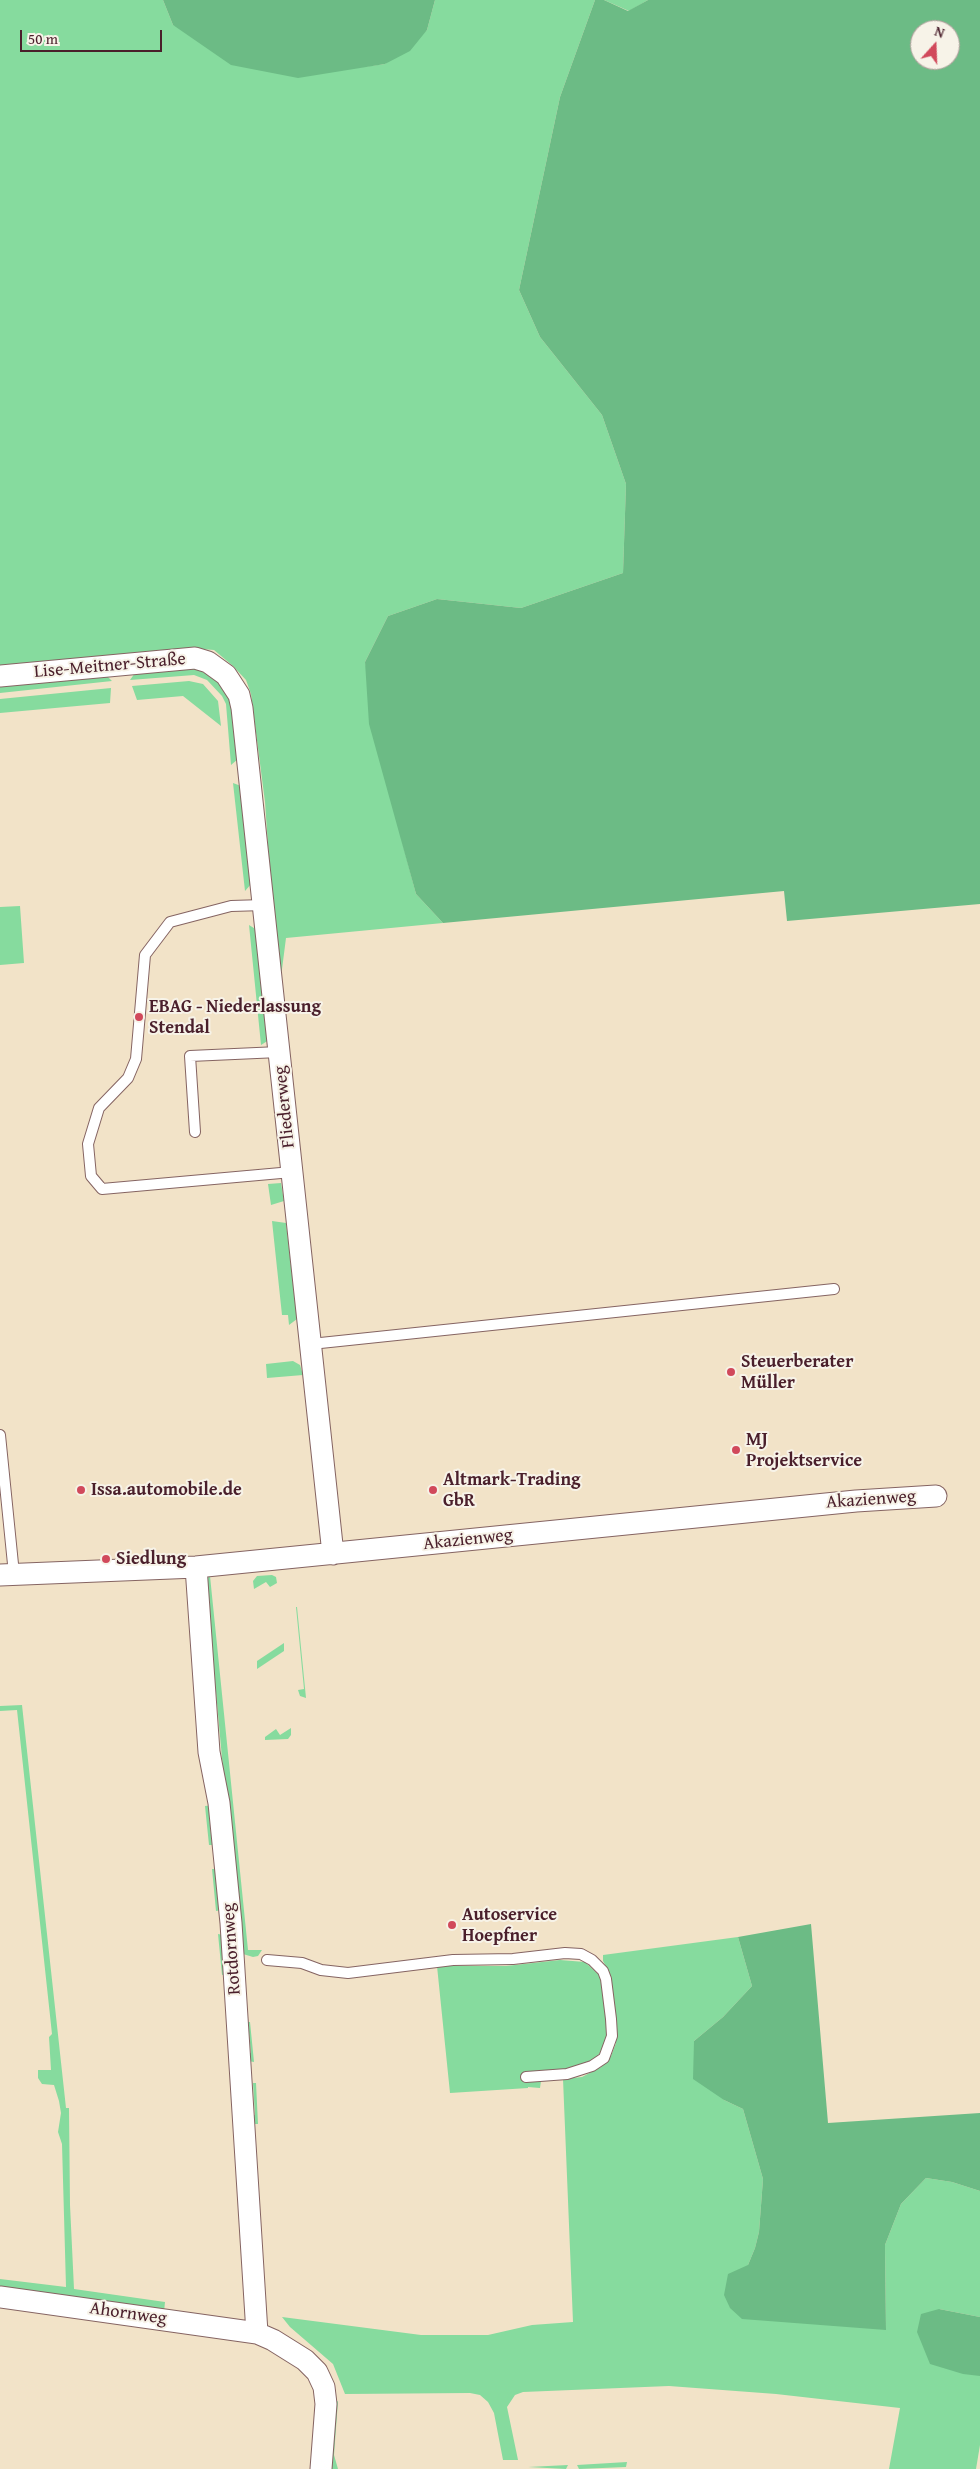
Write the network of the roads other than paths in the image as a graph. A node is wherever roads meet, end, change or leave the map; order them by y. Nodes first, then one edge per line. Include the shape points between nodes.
1 (217, 668) joint
2 (0, 676) edge
3 (264, 905) junction
4 (279, 1052) junction
5 (195, 1132) dead end
6 (292, 1172) junction
7 (834, 1289) dead end
8 (311, 1344) junction
9 (0, 1435) edge
10 (936, 1496) dead end
11 (333, 1554) junction
12 (196, 1567) junction
13 (7, 1575) edge
14 (267, 1960) dead end
15 (526, 2077) dead end
16 (0, 2296) edge
17 (257, 2333) junction
18 (321, 2469) edge

1 - 2 street, Lise-Meitner-Straße via 195,658
1 - 3 street, Fliederweg via 233,683 242,708
3 - 4 street, Fliederweg
3 - 6 lane via 230,906 170,922 145,955 136,1059 128,1078 99,1108 88,1144 91,1176 102,1189
4 - 5 lane via 190,1056
4 - 6 street, Fliederweg
6 - 8 street, Fliederweg
7 - 8 lane
8 - 11 street, Fliederweg
9 - 13 lane
10 - 11 street, Akazienweg via 856,1500
11 - 12 street, Akazienweg
12 - 13 street, Akazienweg
12 - 17 street, Rotdornweg via 209,1752 219,1802 231,1923
14 - 15 lane via 302,1963 321,1970 348,1973 454,1960 513,1959 565,1953 580,1954 592,1960 606,1979 611,2019 612,2036 604,2058 592,2066 567,2074
16 - 17 street, Ahornweg
17 - 18 street, Ahornweg via 305,2360 317,2372 324,2387 326,2404

